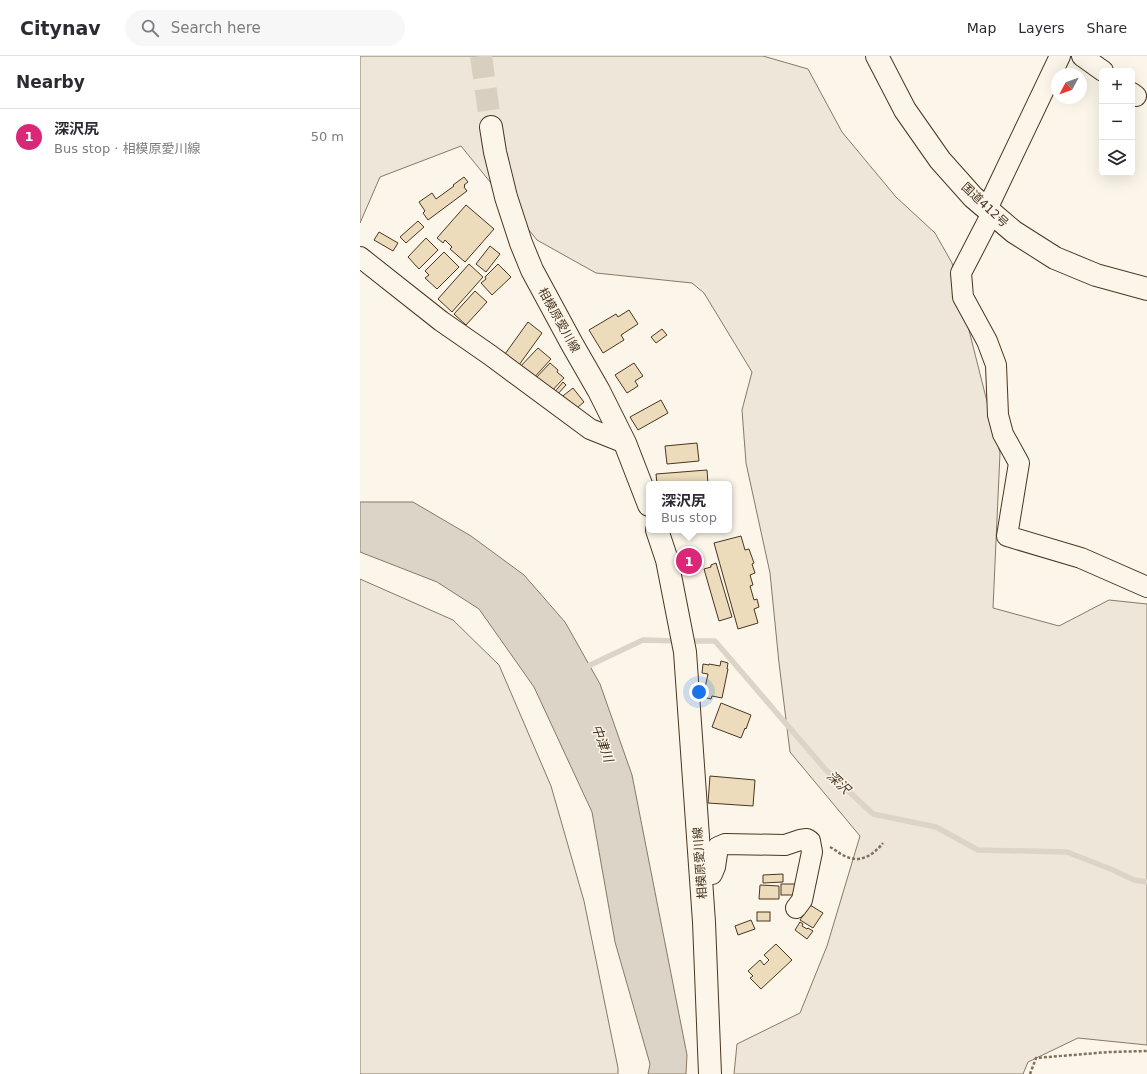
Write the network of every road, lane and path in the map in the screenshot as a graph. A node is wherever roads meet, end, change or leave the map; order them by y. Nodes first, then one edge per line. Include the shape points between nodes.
1 (877, 56) edge
2 (1060, 56) edge
3 (1082, 56) edge
4 (1099, 69) edge
5 (491, 126) tunnel mouth
6 (990, 211) junction
7 (360, 258) edge
8 (1147, 290) edge
9 (625, 442) junction
10 (646, 497) edge
11 (658, 533) edge
12 (1147, 587) edge
13 (810, 842) junction
14 (883, 843) dead end
15 (700, 875) junction
16 (796, 908) dead end
17 (1147, 1051) edge
18 (710, 1074) edge
19 (1030, 1074) edge

1 - 6 main road, 国道412号 via 905,110 940,160 973,197
2 - 6 street
3 - 4 street
5 - 9 main road, 相模原愛川線 via 506,196 532,270
6 - 8 main road, 国道412号 via 1014,232 1055,258 1096,275
6 - 12 street via 961,273 963,297 987,341 996,365 998,415 1003,434 1019,463 1007,536 1081,558
7 - 9 street via 441,321 590,429
9 - 10 main road, 相模原愛川線
11 - 15 main road, 相模原愛川線 via 667,560 685,652
13 - 14 path via 818,840 855,859 869,857
13 - 15 street via 806,839 785,845 725,844 718,848 716,867 712,874
13 - 16 street via 812,852 802,900
15 - 18 main road, 相模原愛川線
17 - 19 path via 1036,1058

